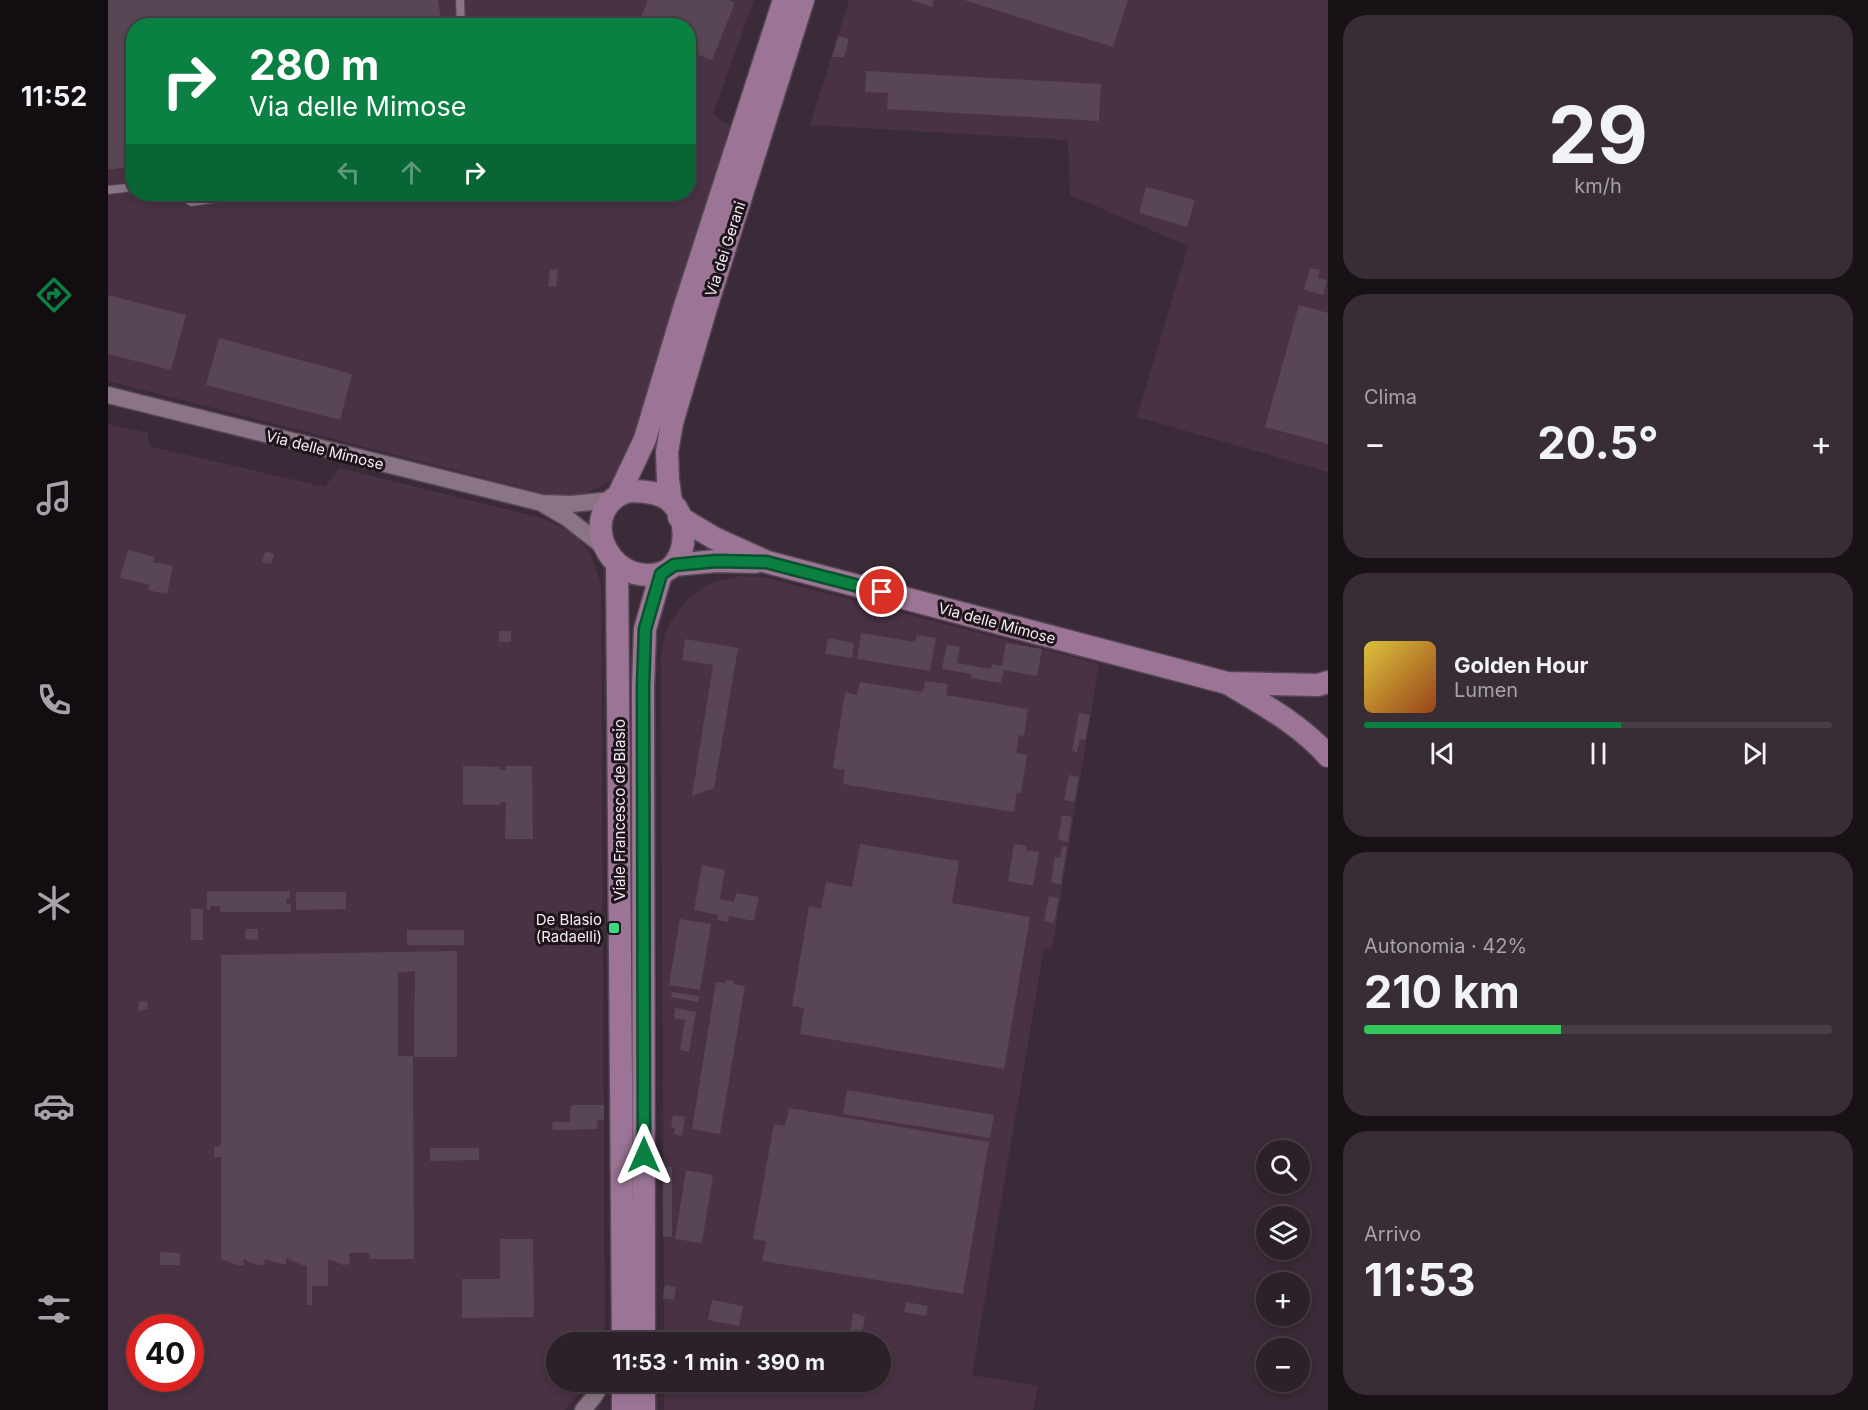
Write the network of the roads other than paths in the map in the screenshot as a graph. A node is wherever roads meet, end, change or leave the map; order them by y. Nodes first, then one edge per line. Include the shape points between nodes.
1 (460, 0) edge
2 (784, 0) edge
3 (803, 0) edge
4 (461, 18) edge
5 (126, 188) edge
6 (108, 190) edge
7 (108, 394) edge
8 (615, 497) junction
9 (542, 504) junction
10 (675, 509) junction
11 (611, 557) junction
12 (766, 562) junction
13 (667, 569) junction
14 (1328, 682) edge
15 (1227, 683) junction
16 (1328, 730) edge
17 (1328, 748) edge
18 (1328, 756) edge
19 (623, 1332) edge
20 (644, 1332) edge
21 (597, 1392) edge
22 (623, 1392) edge
23 (644, 1392) edge
24 (583, 1410) edge
25 (623, 1410) edge
26 (644, 1410) edge

1 - 4 lane
2 - 8 street, Via dei Gerani via 645,439
3 - 10 street, Via dei Gerani via 672,423 667,452
5 - 6 lane
7 - 9 street, Via delle Mimose
8 - 9 street
8 - 10 street via 629,491 645,492 661,496
8 - 11 street via 603,510 601,522 601,535
9 - 11 street via 567,518
10 - 12 street, Via delle Mimose via 714,538
10 - 13 street via 684,533 683,550
11 - 13 street via 627,571 641,575
11 - 19 street, Viale Francesco de Blasio
12 - 13 street, Via delle Mimose via 716,561
12 - 15 street, Via delle Mimose
13 - 20 street, Viale Francesco de Blasio via 645,629 643,686
14 - 15 street, Via delle Mimose
15 - 18 street, Via delle Mimose via 1313,738
16 - 17 street
21 - 24 street
22 - 25 street
23 - 26 street

